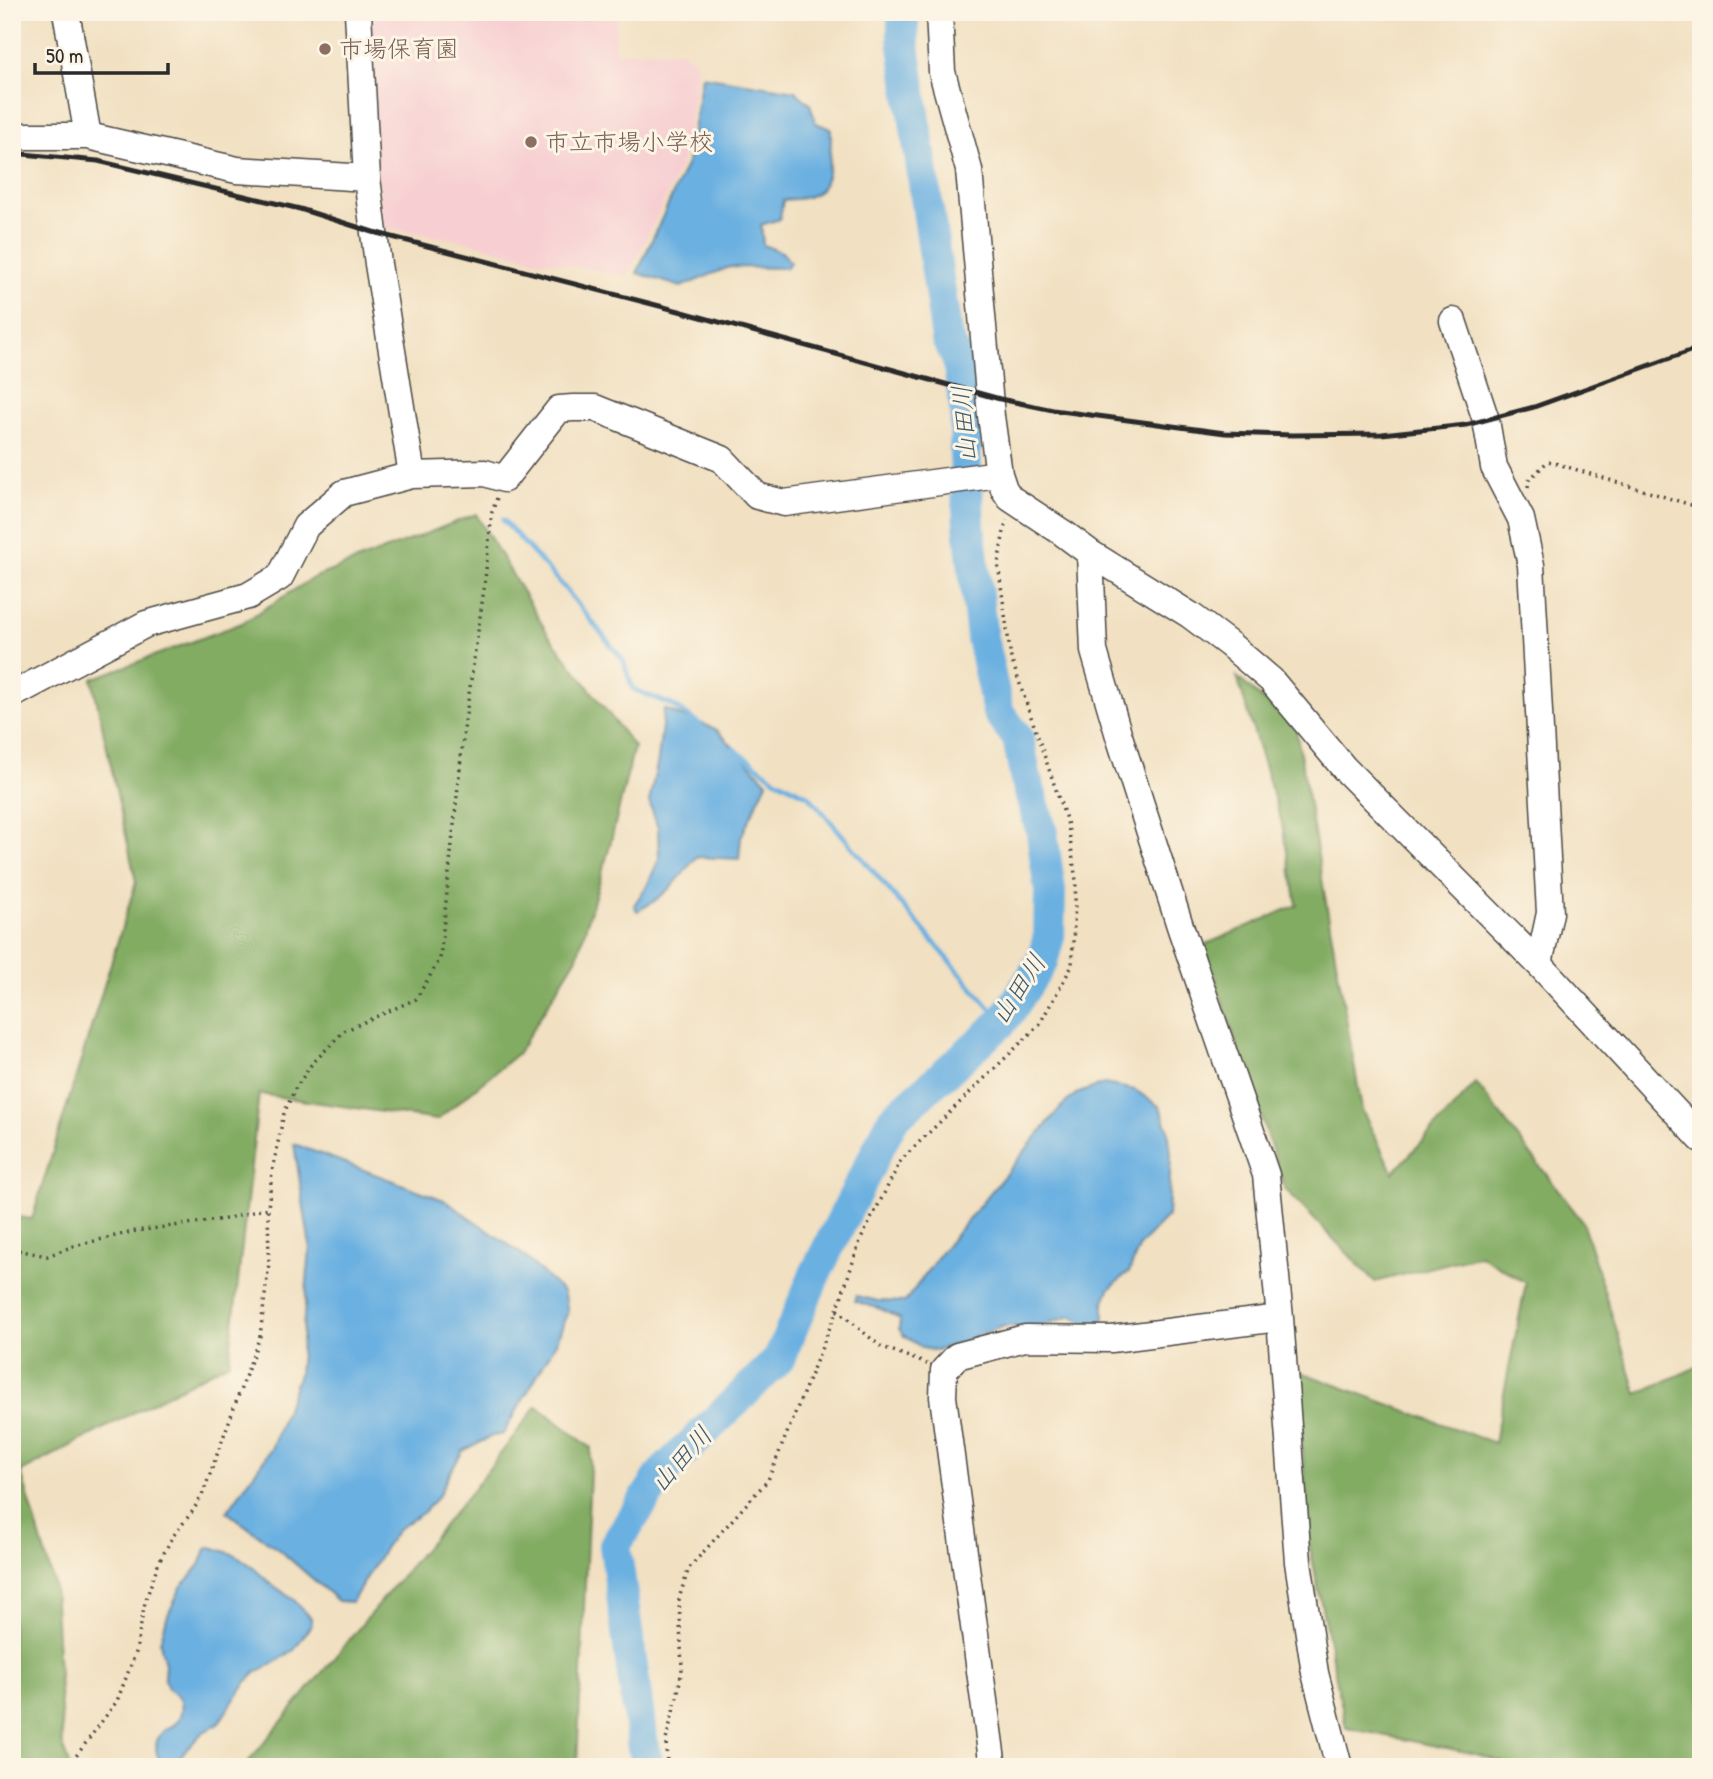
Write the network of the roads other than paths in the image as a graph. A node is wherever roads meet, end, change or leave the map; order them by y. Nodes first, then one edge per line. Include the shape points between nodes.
1 (66, 12) edge
2 (358, 12) edge
3 (939, 12) edge
4 (12, 136) edge
5 (88, 136) junction
6 (367, 178) junction
7 (1453, 321) dead end
8 (999, 474) junction
9 (412, 475) junction
10 (1090, 553) junction
11 (12, 695) edge
12 (1539, 964) junction
13 (1701, 1139) edge
14 (1280, 1318) junction
15 (993, 1767) edge
16 (1339, 1767) edge

1 - 5 street
2 - 6 street
3 - 8 street via 942,72 969,170
4 - 5 street
5 - 6 street via 237,170
6 - 9 street
7 - 12 street via 1486,420 1494,467 1521,519 1531,565 1550,913
8 - 9 street via 785,503 757,496 722,459 595,408 573,408 559,409 504,479 485,473
8 - 10 street via 1010,498
9 - 11 street via 344,492 306,526 280,577 248,596 146,624
10 - 12 street via 1190,615 1271,680 1344,768
10 - 14 street via 1094,650 1181,929 1266,1175
12 - 13 street
14 - 15 street via 1111,1339 1025,1338 957,1356 944,1370 943,1397
14 - 16 street via 1298,1562 1315,1673

